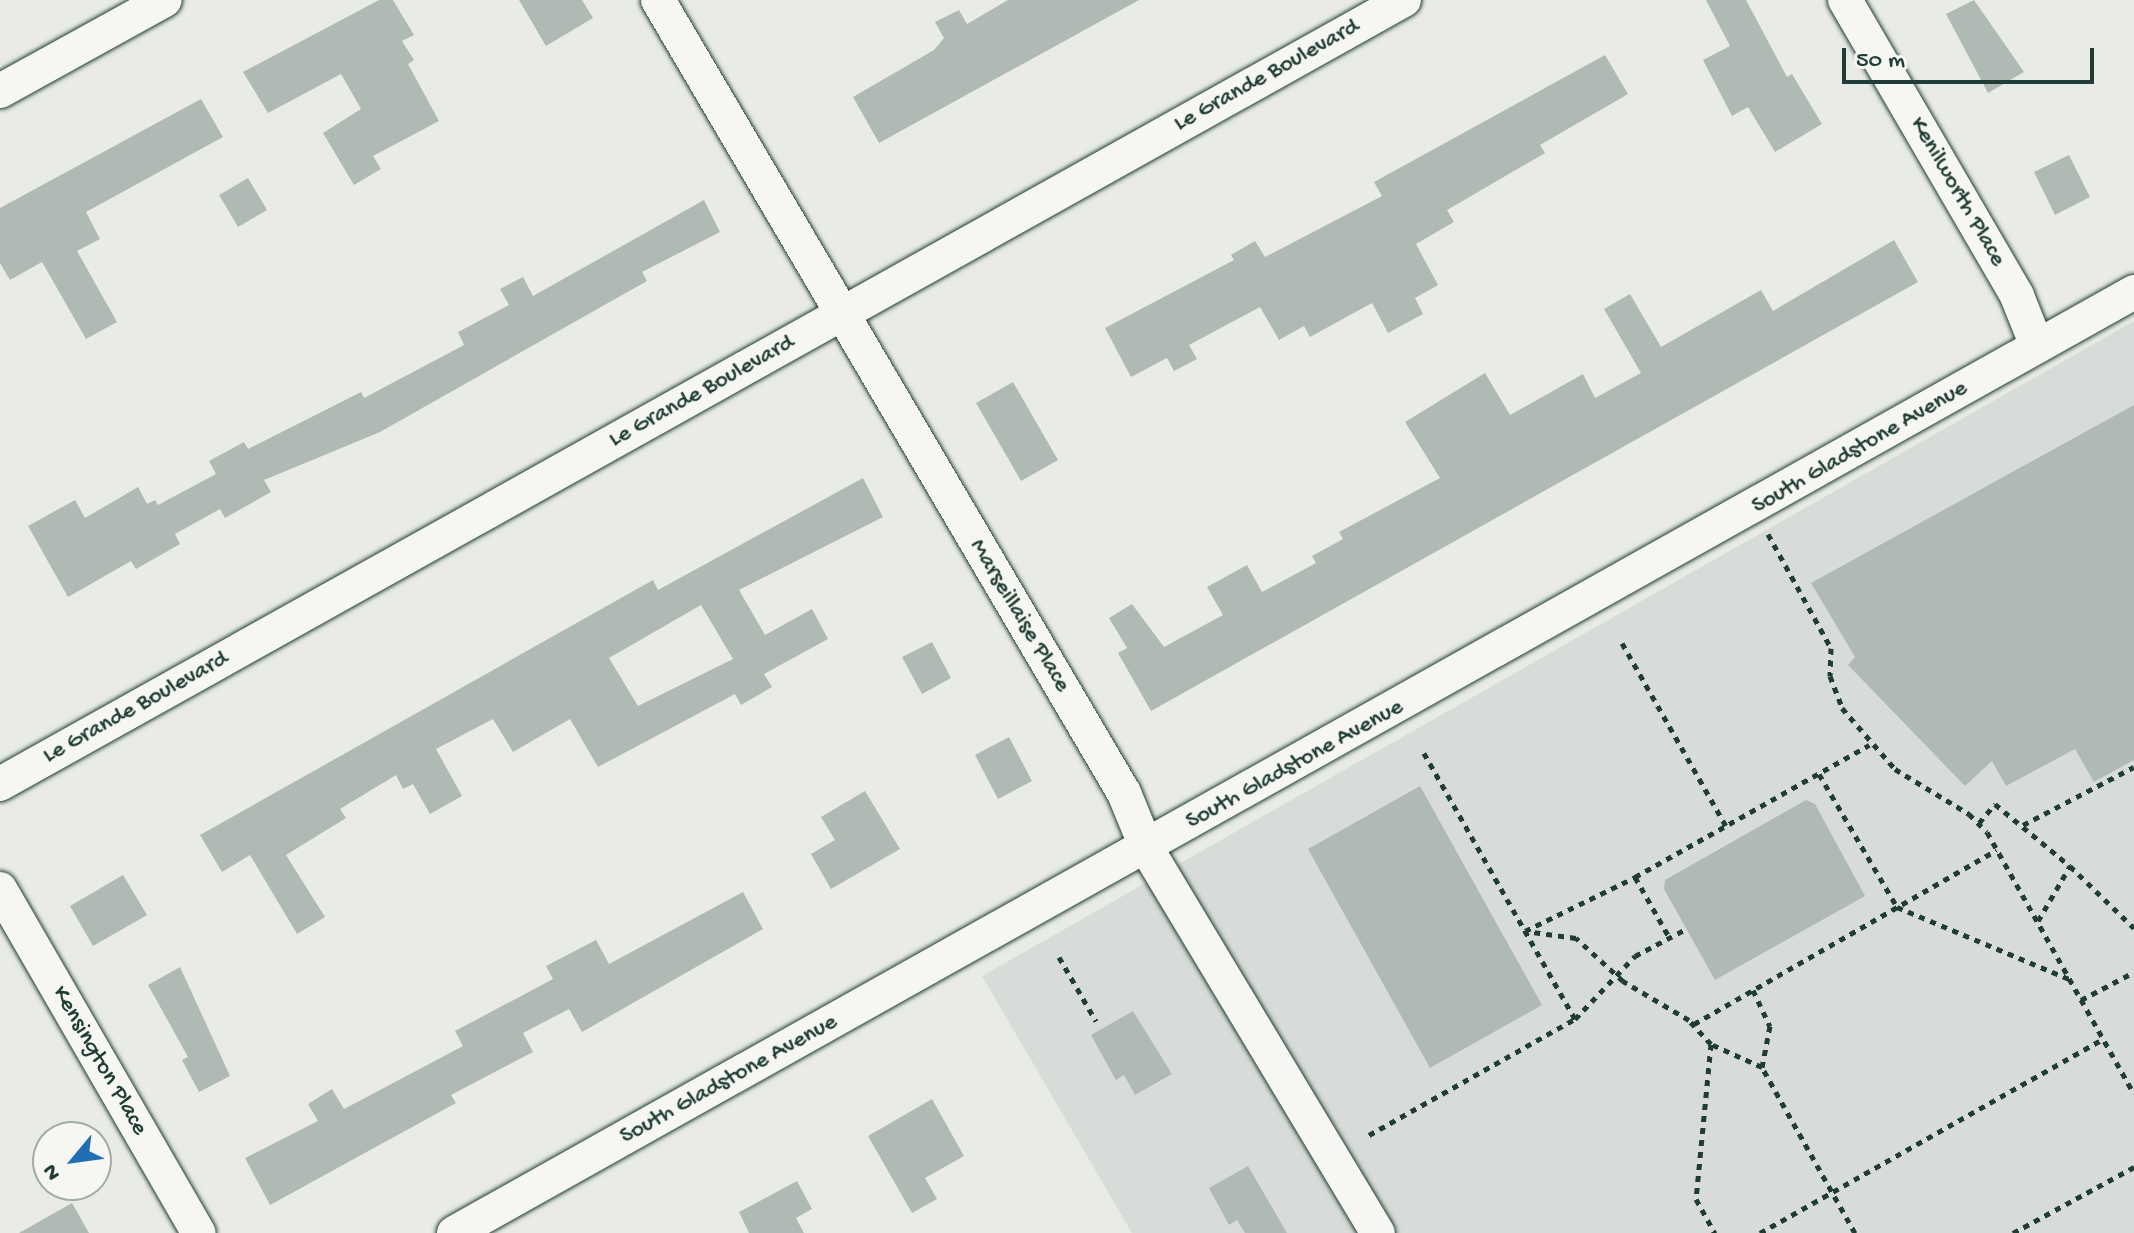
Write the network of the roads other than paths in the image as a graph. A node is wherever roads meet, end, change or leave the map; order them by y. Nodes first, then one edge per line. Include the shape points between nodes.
1 (165, 0) edge
2 (658, 0) edge
3 (1404, 0) edge
4 (1845, 0) edge
5 (0, 91) edge
6 (2134, 292) edge
7 (841, 314) junction
8 (2037, 346) junction
9 (0, 784) edge
10 (1147, 849) junction
11 (0, 889) edge
12 (199, 1233) edge
13 (454, 1233) edge
14 (1378, 1233) edge

1 - 5 street
2 - 7 street, Marseillaise Place
3 - 7 street, Le Grande Boulevard
4 - 8 street, Kenilworth Place via 2017,296
6 - 8 street, South Gladstone Avenue
7 - 9 street, Le Grande Boulevard
7 - 10 street, Marseillaise Place via 1124,793
8 - 10 street, South Gladstone Avenue
10 - 13 street, South Gladstone Avenue
10 - 14 street, Marseillaise Place
11 - 12 street, Kensington Place

